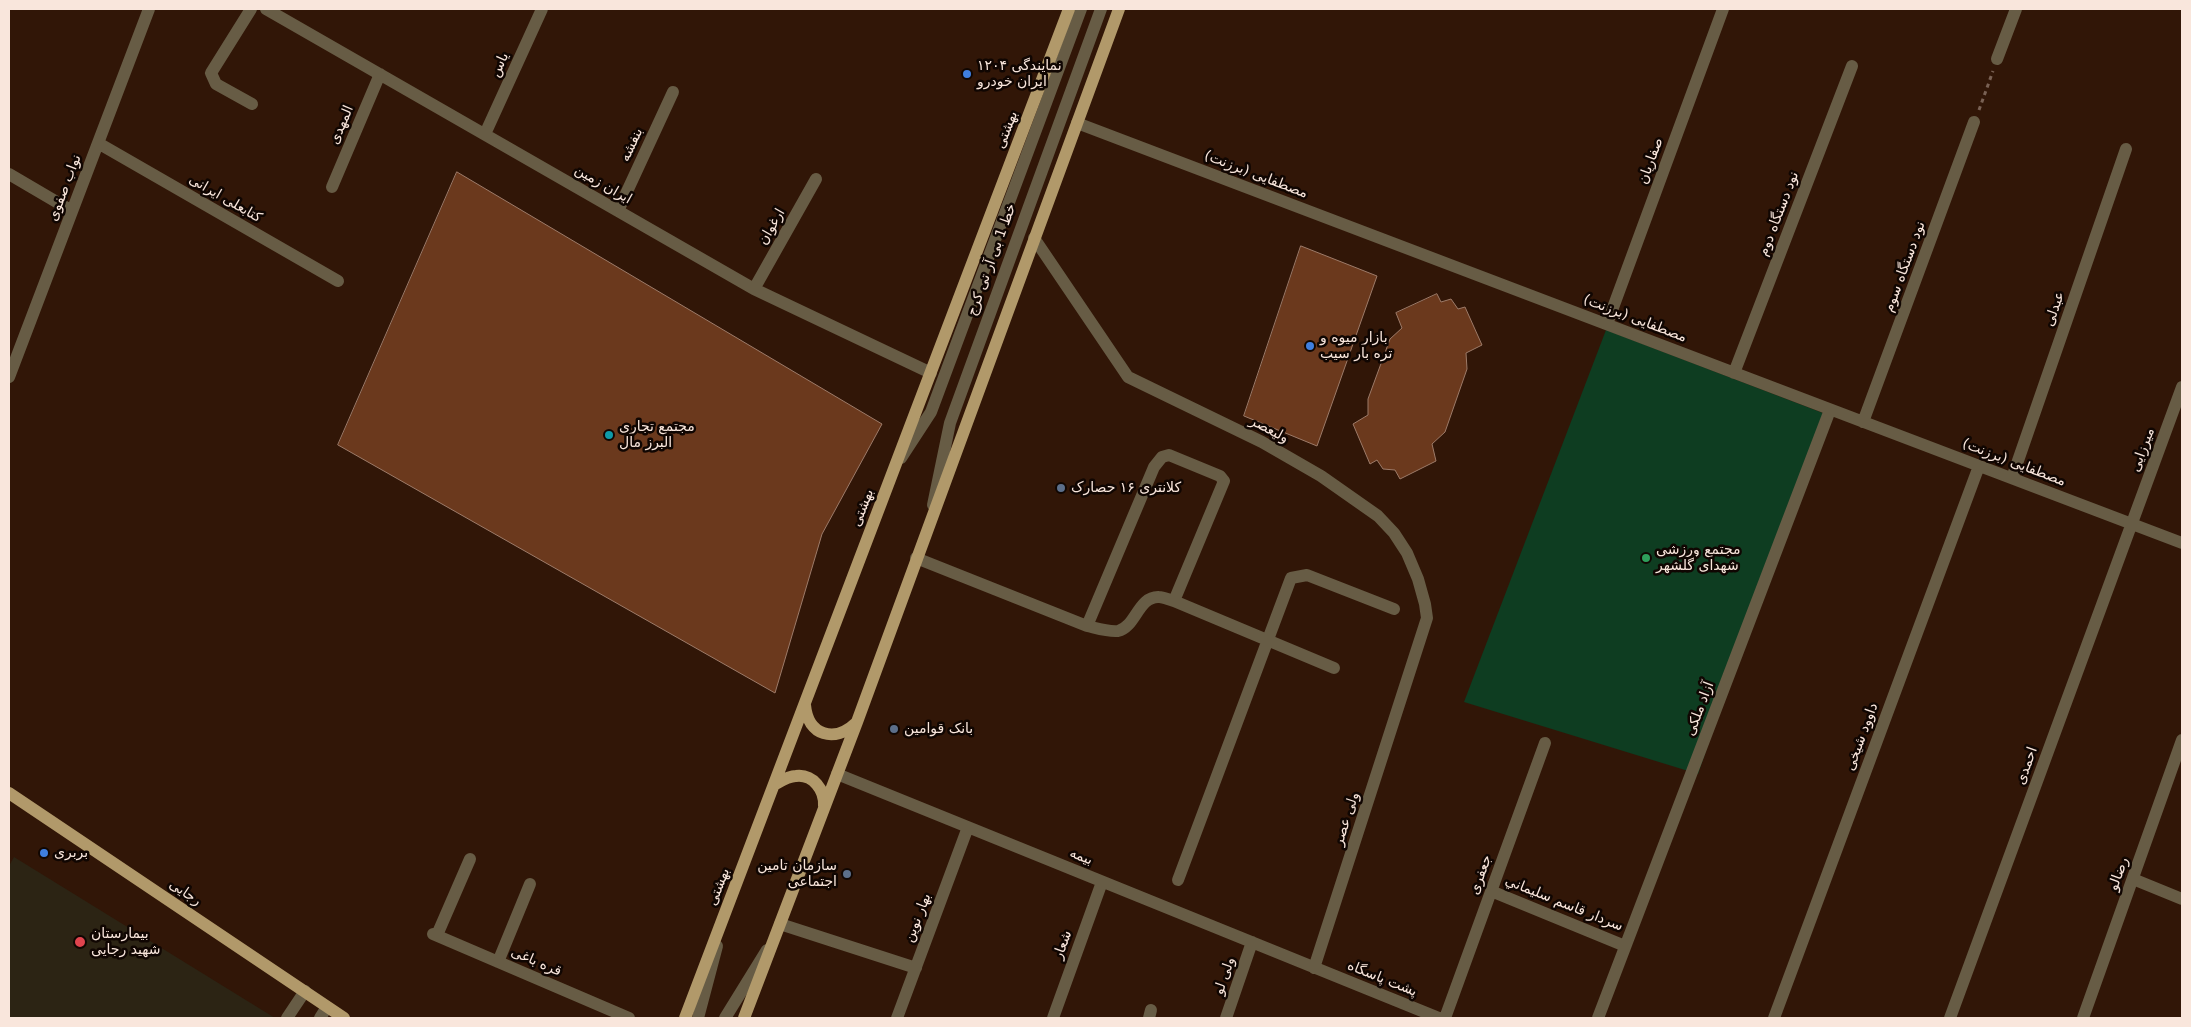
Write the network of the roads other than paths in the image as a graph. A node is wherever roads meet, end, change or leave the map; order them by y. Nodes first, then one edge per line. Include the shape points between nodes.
1 (149, 9) edge
2 (252, 9) edge
3 (266, 9) edge
4 (542, 9) edge
5 (1069, 9) edge
6 (1081, 9) edge
7 (1101, 9) edge
8 (1119, 9) edge
9 (1723, 9) edge
10 (2016, 9) edge
11 (1997, 59) road end
12 (1852, 66) dead end
13 (380, 74) junction
14 (673, 92) dead end
15 (252, 104) dead end
16 (1974, 122) road end
17 (1077, 123) junction
18 (485, 134) junction
19 (98, 143) junction
20 (2126, 149) dead end
21 (9, 174) edge
22 (816, 180) dead end
23 (332, 187) dead end
24 (618, 211) junction
25 (72, 212) junction
26 (1034, 238) junction
27 (338, 282) dead end
28 (754, 288) junction
29 (1607, 324) junction
30 (931, 373) junction
31 (1734, 373) junction
32 (9, 377) edge
33 (2182, 387) edge
34 (1830, 410) junction
35 (1863, 422) junction
36 (895, 466) junction
37 (1979, 466) junction
38 (2012, 478) junction
39 (2132, 524) junction
40 (928, 527) junction
41 (2182, 543) edge
42 (916, 558) junction
43 (1174, 601) junction
44 (1394, 609) dead end
45 (1086, 626) junction
46 (1268, 640) junction
47 (1334, 668) dead end
48 (1408, 680) joint
49 (805, 706) junction
50 (857, 722) junction
51 (2182, 740) edge
52 (1545, 743) dead end
53 (837, 774) junction
54 (774, 785) junction
55 (9, 793) edge
56 (824, 809) junction
57 (968, 827) junction
58 (470, 859) dead end
59 (2133, 879) junction
60 (1178, 880) dead end
61 (1102, 882) junction
62 (530, 884) dead end
63 (1491, 891) junction
64 (2182, 899) edge
65 (726, 910) junction
66 (780, 924) junction
67 (774, 939) junction
68 (1252, 942) junction
69 (1625, 946) junction
70 (498, 962) junction
71 (916, 968) junction
72 (1314, 968) junction
73 (304, 991) junction
74 (327, 1007) junction
75 (287, 1018) edge
76 (320, 1018) edge
77 (344, 1018) edge
78 (628, 1018) edge
79 (685, 1018) edge
80 (698, 1018) edge
81 (725, 1018) edge
82 (744, 1018) edge
83 (897, 1018) edge
84 (1053, 1018) edge
85 (1226, 1018) edge
86 (1438, 1018) edge
87 (1445, 1018) edge
88 (1598, 1018) edge
89 (1774, 1018) edge
90 (1950, 1018) edge
91 (2083, 1018) edge

1 - 19 street, نواب صفوی
2 - 15 street via 211,73 216,84
3 - 13 street, ایران زمین
4 - 18 street, یاس
5 - 30 main road, بهشتی
6 - 36 street, خط 1 بی آر تی کرج via 931,412
7 - 40 street, خط 1 بی آر تی کرج via 950,423
8 - 17 main road
9 - 29 street, صفاریان
10 - 11 street
12 - 31 street, نود دستگاه دوم
13 - 18 street, ایران زمین
13 - 23 street, المهدی
14 - 24 street, بنفشه
16 - 35 street, نود دستگاه سوم
17 - 26 main road
17 - 29 street, مصطفایی (برزنت)
18 - 24 street, ایران زمین
19 - 25 street, نواب صفوی
19 - 27 street, کتابعلی ایرانی
20 - 38 street, عبدلی
21 - 25 street
22 - 28 street, ارغوان
24 - 28 street, ایران زمین
25 - 32 street, نواب صفوی
26 - 40 main road
26 - 48 street, ولیعصر via 1128,377 1262,442 1321,476 1378,516 1394,533 1418,579 1427,618
28 - 30 street, ایران زمین
29 - 31 street, مصطفایی (برزنت)
30 - 36 main road, بهشتی
31 - 34 street, مصطفایی (برزنت)
33 - 39 street, میرزایی
34 - 35 street, مصطفایی (برزنت)
34 - 69 street, آزاد ملکی
35 - 37 street, مصطفایی (برزنت)
36 - 49 main road, بهشتی
37 - 38 street, مصطفایی (برزنت)
37 - 89 street, داوود شیخی
38 - 39 street, مصطفایی (برزنت)
39 - 41 street, مصطفایی (برزنت)
39 - 90 street, احمدی
40 - 42 main road
42 - 45 street
42 - 50 main road
43 - 45 street via 1158,597 1147,599 1127,626 1119,630
43 - 45 street via 1224,481 1220,476 1169,455 1162,457 1154,467
43 - 46 street
44 - 46 street via 1300,575 1291,578
46 - 47 street
46 - 60 street
48 - 72 street, ولی عصر
49 - 50 main road via 809,722 821,733 838,734
49 - 54 main road, بهشتی
50 - 53 main road
51 - 59 street, رضالو
52 - 63 street, جعفری
53 - 56 main road
53 - 57 street, بیمه
54 - 56 main road via 788,777 812,780 823,792
54 - 65 main road, بهشتی
55 - 73 main road, رجایی
56 - 66 main road
57 - 61 street, بیمه
57 - 71 street, بهار نوین
58 - 70 street, قره باغی via 435,935
59 - 64 street
59 - 91 street, رضالو
61 - 68 street, بیمه
61 - 84 street, شعار
62 - 70 street
63 - 69 street, سردار قاسم سليماني
63 - 87 street, جعفری
65 - 79 main road, بهشتی
65 - 80 street
66 - 67 main road
66 - 71 street
67 - 81 street
67 - 82 main road
68 - 72 street, بیمه
68 - 85 street, ولی لو
69 - 88 street, آزاد ملکی
70 - 78 street, قره باغی
71 - 83 street, بهار نوین
72 - 86 street, پشت پاسگاه
73 - 74 main road, رجایی
73 - 75 street
74 - 76 street
74 - 77 main road, رجایی

